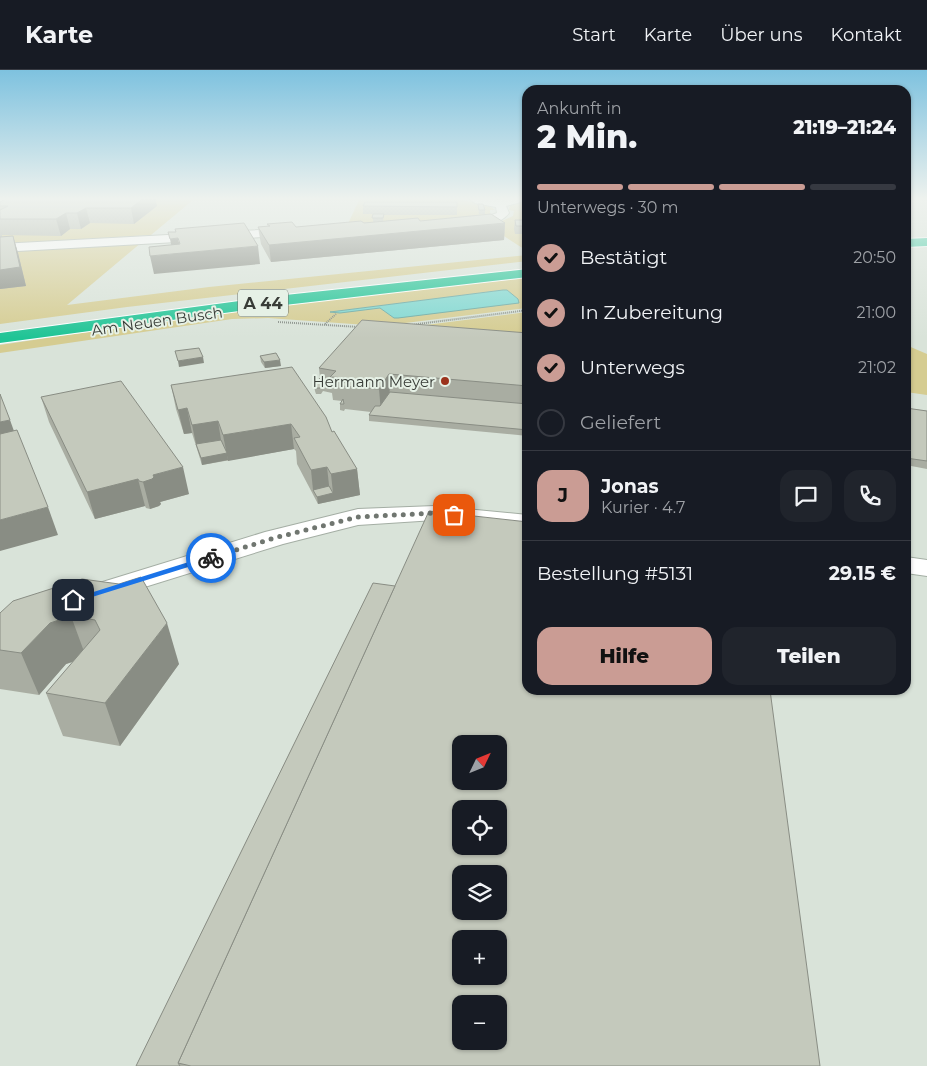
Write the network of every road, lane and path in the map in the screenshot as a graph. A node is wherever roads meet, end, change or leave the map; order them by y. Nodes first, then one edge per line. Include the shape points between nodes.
1 (51, 244) edge
2 (0, 248) edge
3 (522, 266) edge
4 (522, 273) edge
5 (522, 311) edge
6 (336, 314) dead end
7 (278, 322) dead end
8 (325, 325) junction
9 (408, 325) edge
10 (361, 327) edge
11 (0, 329) edge
12 (0, 338) edge
13 (522, 522) edge
14 (911, 566) edge
15 (927, 568) edge
16 (82, 597) edge

1 - 2 street
3 - 11 highway, A 44
4 - 12 highway, A 44 via 296,298
5 - 9 path
6 - 8 path
7 - 8 path
8 - 10 path
13 - 16 street via 435,513 358,517 274,538
14 - 15 street

